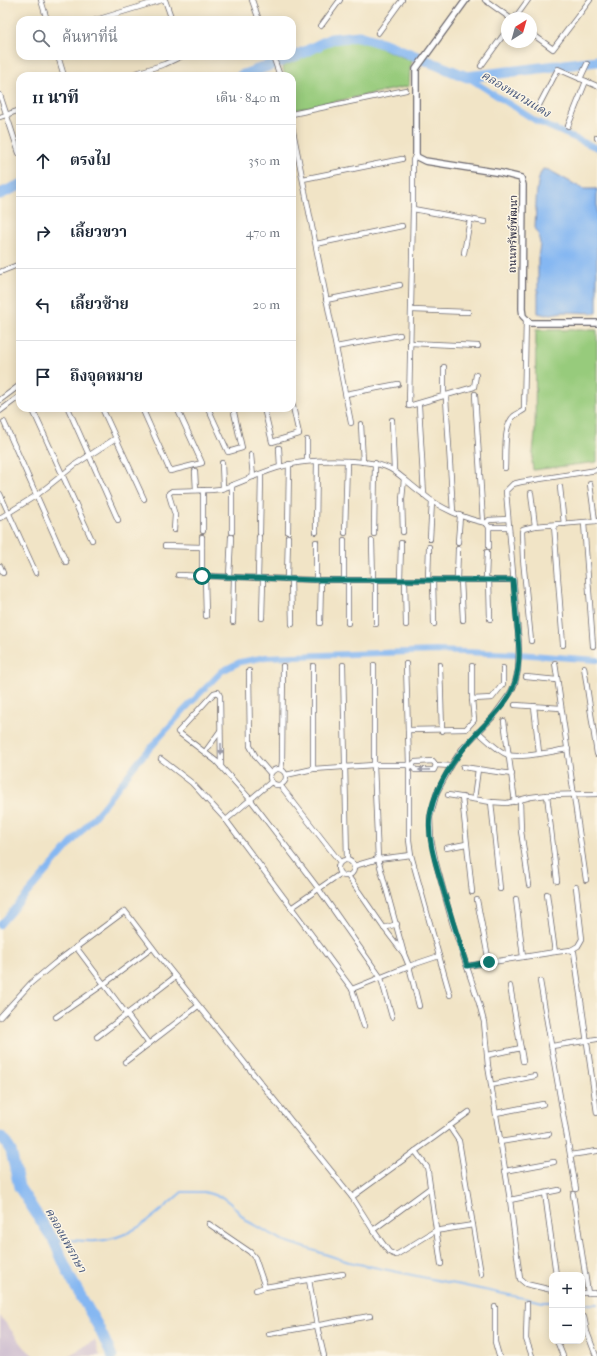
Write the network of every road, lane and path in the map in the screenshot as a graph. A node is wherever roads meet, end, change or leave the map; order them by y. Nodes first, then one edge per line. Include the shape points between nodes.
1 (41, 0) edge
2 (164, 0) edge
3 (252, 0) edge
4 (340, 0) edge
5 (402, 0) edge
6 (466, 0) edge
7 (485, 0) edge
8 (528, 0) edge
9 (590, 0) edge
10 (502, 12) edge
11 (519, 12) edge
12 (46, 16) edge
13 (110, 16) edge
14 (170, 16) edge
15 (258, 16) edge
16 (321, 26) dead end
17 (378, 33) dead end
18 (537, 37) edge
19 (501, 38) edge
20 (59, 60) edge
21 (173, 60) edge
22 (274, 60) edge
23 (587, 64) dead end
24 (481, 66) dead end
25 (63, 72) edge
26 (139, 72) edge
27 (279, 72) edge
28 (580, 79) junction
29 (586, 81) junction
30 (597, 86) edge
31 (406, 90) dead end
32 (0, 94) edge
33 (537, 108) dead end
34 (16, 111) edge
35 (296, 113) edge
36 (6, 115) junction
37 (0, 117) edge
38 (568, 126) dead end
39 (16, 144) edge
40 (296, 145) edge
41 (416, 154) junction
42 (402, 159) dead end
43 (303, 179) junction
44 (413, 209) junction
45 (470, 220) junction
46 (485, 222) dead end
47 (402, 226) dead end
48 (316, 244) junction
49 (464, 253) dead end
50 (16, 266) edge
51 (0, 272) edge
52 (400, 285) dead end
53 (326, 300) junction
54 (412, 310) junction
55 (468, 312) dead end
56 (526, 320) junction
57 (597, 323) edge
58 (400, 335) dead end
59 (410, 343) junction
60 (478, 346) dead end
61 (336, 347) junction
62 (444, 367) dead end
63 (476, 375) dead end
64 (398, 384) dead end
65 (16, 388) edge
66 (346, 394) junction
67 (475, 394) dead end
68 (445, 397) junction
69 (16, 399) edge
70 (0, 400) edge
71 (418, 406) dead end
72 (0, 411) edge
73 (34, 412) edge
74 (70, 412) edge
75 (104, 412) edge
76 (144, 412) edge
77 (179, 412) edge
78 (210, 412) edge
79 (234, 412) edge
80 (265, 412) edge
81 (294, 412) edge
82 (392, 420) dead end
83 (4, 422) dead end
84 (351, 423) dead end
85 (361, 424) dead end
86 (116, 438) junction
87 (307, 440) dead end
88 (279, 448) dead end
89 (251, 455) dead end
90 (90, 456) junction
91 (307, 461) junction
92 (318, 461) junction
93 (347, 461) junction
94 (363, 462) junction
95 (222, 463) dead end
96 (375, 463) junction
97 (289, 464) junction
98 (280, 467) junction
99 (505, 468) dead end
100 (394, 470) junction
101 (597, 470) edge
102 (195, 471) dead end
103 (261, 474) junction
104 (62, 475) junction
105 (253, 477) junction
106 (404, 479) junction
107 (590, 484) dead end
108 (232, 485) junction
109 (560, 487) dead end
110 (223, 488) junction
111 (196, 490) junction
112 (203, 490) junction
113 (531, 493) dead end
114 (0, 494) edge
115 (36, 495) junction
116 (424, 495) junction
117 (144, 499) dead end
118 (432, 501) junction
119 (8, 512) junction
120 (453, 512) junction
121 (460, 516) junction
122 (0, 518) edge
123 (508, 519) junction
124 (118, 520) dead end
125 (596, 521) edge
126 (584, 523) junction
127 (486, 524) junction
128 (564, 524) junction
129 (554, 525) junction
130 (535, 526) junction
131 (508, 527) junction
132 (174, 530) dead end
133 (203, 531) dead end
134 (316, 532) dead end
135 (403, 532) dead end
136 (345, 533) dead end
137 (374, 534) dead end
138 (202, 537) dead end
139 (430, 539) dead end
140 (92, 540) dead end
141 (344, 540) dead end
142 (372, 541) dead end
143 (316, 542) dead end
144 (458, 542) dead end
145 (401, 543) dead end
146 (164, 546) dead end
147 (202, 547) junction
148 (429, 547) dead end
149 (489, 547) dead end
150 (458, 549) dead end
151 (487, 552) dead end
152 (66, 562) dead end
153 (0, 566) edge
154 (3, 573) dead end
155 (36, 573) dead end
156 (178, 575) dead end
157 (203, 576) junction
158 (231, 577) junction
159 (261, 578) junction
160 (289, 579) junction
161 (488, 579) junction
162 (319, 580) junction
163 (402, 580) junction
164 (430, 580) junction
165 (459, 580) junction
166 (513, 580) junction
167 (346, 581) junction
168 (374, 581) junction
169 (206, 616) dead end
170 (262, 618) dead end
171 (490, 619) dead end
172 (463, 620) dead end
173 (232, 622) dead end
174 (320, 623) dead end
175 (348, 623) dead end
176 (292, 624) dead end
177 (376, 624) dead end
178 (434, 624) dead end
179 (406, 625) dead end
180 (531, 641) dead end
181 (563, 645) dead end
182 (593, 646) dead end
183 (555, 663) dead end
184 (406, 664) dead end
185 (343, 665) dead end
186 (374, 665) dead end
187 (440, 665) dead end
188 (283, 666) dead end
189 (313, 666) dead end
190 (472, 666) dead end
191 (584, 667) dead end
192 (503, 668) dead end
193 (249, 671) dead end
194 (526, 677) dead end
195 (557, 680) junction
196 (472, 699) junction
197 (515, 705) dead end
198 (534, 706) junction
199 (561, 708) junction
200 (504, 721) dead end
201 (408, 730) junction
202 (442, 730) junction
203 (220, 731) junction
204 (478, 732) junction
205 (568, 749) junction
206 (205, 752) junction
207 (539, 753) junction
208 (597, 754) edge
209 (509, 755) junction
210 (161, 759) dead end
211 (374, 765) junction
212 (436, 765) junction
213 (221, 766) junction
214 (411, 766) junction
215 (451, 766) junction
216 (345, 767) junction
217 (463, 767) dead end
218 (281, 769) junction
219 (313, 769) junction
220 (478, 769) junction
221 (270, 773) junction
222 (512, 774) junction
223 (286, 775) junction
224 (271, 782) junction
225 (280, 785) junction
226 (597, 794) edge
227 (448, 795) dead end
228 (547, 795) junction
229 (575, 795) junction
230 (462, 797) junction
231 (250, 799) junction
232 (474, 799) junction
233 (518, 801) junction
234 (491, 802) junction
235 (226, 820) junction
236 (466, 844) junction
237 (446, 848) dead end
238 (411, 854) junction
239 (378, 859) junction
240 (347, 860) junction
241 (340, 862) junction
242 (354, 866) junction
243 (340, 874) junction
244 (348, 876) junction
245 (586, 880) dead end
246 (557, 881) dead end
247 (529, 885) dead end
248 (576, 887) dead end
249 (318, 888) junction
250 (500, 889) dead end
251 (472, 892) dead end
252 (547, 894) dead end
253 (516, 899) dead end
254 (477, 900) dead end
255 (291, 908) junction
256 (397, 924) junction
257 (384, 928) junction
258 (76, 947) junction
259 (152, 948) junction
260 (572, 950) junction
261 (556, 952) junction
262 (404, 954) junction
263 (439, 956) junction
264 (523, 957) junction
265 (489, 962) junction
266 (409, 966) junction
267 (467, 966) junction
268 (175, 977) junction
269 (381, 978) junction
270 (540, 981) dead end
271 (104, 984) junction
272 (510, 986) dead end
273 (352, 989) junction
274 (450, 995) dead end
275 (198, 1006) junction
276 (419, 1006) dead end
277 (127, 1015) junction
278 (0, 1017) edge
279 (56, 1017) dead end
280 (392, 1017) dead end
281 (364, 1026) dead end
282 (97, 1037) dead end
283 (597, 1039) edge
284 (587, 1041) junction
285 (149, 1044) junction
286 (552, 1046) junction
287 (522, 1048) junction
288 (488, 1055) junction
289 (523, 1061) dead end
290 (125, 1062) dead end
291 (535, 1076) dead end
292 (491, 1085) junction
293 (543, 1104) dead end
294 (469, 1112) dead end
295 (496, 1113) junction
296 (597, 1113) edge
297 (449, 1126) junction
298 (549, 1134) dead end
299 (500, 1142) junction
300 (415, 1151) junction
301 (597, 1151) edge
302 (570, 1155) junction
303 (554, 1162) dead end
304 (505, 1171) junction
305 (430, 1188) junction
306 (576, 1189) dead end
307 (559, 1190) dead end
308 (545, 1193) junction
309 (572, 1194) dead end
310 (352, 1197) junction
311 (510, 1200) junction
312 (209, 1224) dead end
313 (473, 1225) junction
314 (373, 1230) junction
315 (435, 1231) junction
316 (441, 1264) dead end
317 (556, 1272) edge
318 (343, 1274) dead end
319 (480, 1274) dead end
320 (309, 1280) junction
321 (265, 1287) junction
322 (549, 1289) edge
323 (256, 1290) dead end
324 (588, 1293) joint
325 (597, 1293) edge
326 (527, 1304) dead end
327 (495, 1307) dead end
328 (370, 1316) dead end
329 (585, 1322) edge
330 (317, 1326) junction
331 (269, 1334) dead end
332 (558, 1344) edge
333 (324, 1356) edge
334 (499, 1356) edge
335 (532, 1356) edge
336 (563, 1356) edge
337 (596, 1356) edge

1 - 12 street
2 - 13 street
2 - 14 street
3 - 15 street
4 - 16 street
5 - 17 street
6 - 41 street via 415,71
7 - 10 street
8 - 11 street
9 - 18 street via 553,49
19 - 24 street
20 - 25 street
21 - 26 street
22 - 27 street
23 - 28 street
28 - 29 street
28 - 33 street via 558,68
29 - 30 street
29 - 38 street
31 - 35 street
32 - 36 street
34 - 36 street
36 - 37 street
36 - 39 street
40 - 43 street
41 - 44 street via 413,160
41 - 56 street, ถนนทรัพย์พัฒนา via 425,161 520,178 523,185 522,309
42 - 43 street
43 - 48 street
44 - 45 street
44 - 54 street
45 - 46 street
45 - 49 street
47 - 48 street
48 - 53 street
50 - 51 street
52 - 53 street
53 - 61 street
54 - 55 street
54 - 59 street
56 - 57 street via 530,323
56 - 99 street via 524,410 512,417 509,424
58 - 61 street
59 - 60 street
59 - 68 street via 409,406
61 - 66 street
62 - 68 street
63 - 68 street via 474,387
64 - 66 street
65 - 70 street
66 - 84 street
67 - 127 street
68 - 120 street
69 - 72 street
71 - 116 street
73 - 104 street
74 - 90 street
75 - 86 street
76 - 77 street via 170,471 202,463
78 - 79 street via 228,452 242,448
80 - 81 street via 272,442 299,434
82 - 100 street
83 - 115 street
85 - 94 street
86 - 90 street
86 - 117 street
87 - 91 street
88 - 98 street
89 - 105 street
90 - 104 street
90 - 124 street
91 - 92 street
91 - 97 street
92 - 93 street
92 - 134 street
93 - 94 street
93 - 136 street
94 - 96 street
95 - 110 street
96 - 100 street
96 - 137 street
97 - 98 street
97 - 160 street
98 - 103 street
100 - 106 street
101 - 123 street via 513,484 506,491
102 - 111 street
103 - 105 street
103 - 159 street
104 - 115 street
104 - 140 street
105 - 108 street
106 - 116 street
106 - 135 street
107 - 125 street
108 - 110 street
108 - 158 street
109 - 128 street
110 - 112 street
111 - 112 street
111 - 132 street via 177,490 169,493 174,515
112 - 133 street
113 - 130 street
114 - 119 street
115 - 119 street
115 - 152 street
116 - 118 street
118 - 120 street
118 - 139 street
119 - 122 street
119 - 155 street
120 - 121 street
121 - 127 street
121 - 144 street
123 - 127 street via 489,520
123 - 131 street
125 - 126 street
126 - 128 street
126 - 182 street
127 - 131 street
127 - 149 street
128 - 129 street
129 - 130 street
129 - 181 street
130 - 180 street via 523,529 522,532
131 - 166 street
138 - 147 street
141 - 167 street
142 - 168 street
143 - 162 street
145 - 163 street
146 - 147 street
147 - 157 street
148 - 164 street
150 - 165 street
151 - 161 street
153 - 154 street
156 - 157 street
157 - 158 street
157 - 169 street
158 - 159 street
158 - 173 street
159 - 160 street
159 - 170 street
160 - 162 street
160 - 176 street
161 - 165 street
161 - 166 street
161 - 171 street
162 - 167 street
162 - 174 street
163 - 164 street
163 - 168 street
163 - 179 street
164 - 165 street
164 - 178 street
165 - 172 street
166 - 204 street via 519,644 515,683 493,716
167 - 168 street
167 - 175 street
168 - 177 street
183 - 195 street
184 - 201 street
185 - 216 street
186 - 211 street
187 - 202 street
188 - 218 street
189 - 219 street
190 - 196 street
191 - 208 street
192 - 196 street via 503,684 492,698
193 - 221 street via 250,746
194 - 195 street
195 - 199 street
196 - 202 street via 474,720 466,729
197 - 198 street
198 - 199 street
198 - 207 street
199 - 205 street
200 - 209 street
201 - 202 street
201 - 214 street
203 - 206 street
203 - 206 street via 218,692 214,693 178,732
203 -> 213 street
204 - 209 street
204 - 215 street
205 - 207 street
205 - 229 street
206 - 213 street
207 - 209 street
209 - 222 street
210 - 235 street via 192,783
211 - 214 street
211 - 216 street
211 - 239 street
212 - 214 street via 433,761 415,762
212 -> 214 street via 434,770 415,770
212 - 215 street
213 - 231 street
214 - 238 street
215 - 267 street via 433,804 430,829 436,864
216 - 219 street
216 - 240 street
217 - 220 street
218 - 221 street
218 - 223 street
219 - 223 street
220 - 222 street
220 - 232 street
221 - 224 street
222 - 233 street
223 - 225 street via 286,780
224 - 225 street
224 - 231 street
225 - 241 street
226 - 229 street
227 - 230 street
228 - 229 street
228 - 233 street
228 - 246 street
229 - 245 street
230 - 232 street
230 - 236 street
231 - 235 street
231 - 249 street
232 - 234 street
233 - 234 street
233 - 247 street
234 - 250 street
235 - 255 street
236 - 237 street
236 - 251 street
238 - 239 street
238 - 263 street
239 - 242 street
239 - 256 street
240 - 241 street
240 - 242 street
241 - 243 street
242 - 244 street
243 - 244 street
243 - 249 street
244 - 257 street
248 - 260 street via 582,939
249 - 255 street
249 - 269 street
252 - 261 street
253 - 264 street
254 - 265 street
255 - 273 street
256 - 257 street
256 - 262 street
257 - 262 street
258 - 259 street via 125,912
258 - 271 street
258 - 278 street via 31,983
259 - 268 street
259 - 271 street
260 - 261 street
260 - 284 street
261 - 264 street
262 - 266 street
263 - 266 street
263 - 274 street
264 - 265 street
265 - 267 street
266 - 269 street
266 - 276 street
267 - 288 street via 482,1016
268 - 275 street
268 - 277 street
269 - 273 street
269 - 280 street
270 - 286 street
271 - 277 street
271 - 279 street
272 - 287 street
273 - 281 street
275 - 285 street
275 - 310 street
277 - 282 street
277 - 285 street
283 - 284 street
284 - 286 street
284 - 296 street
285 - 290 street
286 - 302 street
287 - 288 street
287 - 289 street
288 - 292 street
291 - 292 street
292 - 295 street
293 - 295 street
294 - 297 street
295 - 299 street
297 - 300 street
297 - 313 street via 459,1141
298 - 299 street
299 - 304 street
300 - 305 street via 427,1167
300 - 310 street
301 - 302 street
302 - 306 street
303 - 304 street
304 - 311 street
305 - 314 street
305 - 315 street
307 - 308 street
308 - 311 street
308 - 317 street
309 - 324 street
310 - 314 street
311 - 322 street via 520,1279 526,1284
312 - 321 street via 250,1252 255,1258
313 - 315 street
313 - 319 street
314 - 315 street via 389,1252 396,1255
315 - 316 street
318 - 320 street
320 - 321 street
320 - 330 street
321 - 323 street
324 - 325 street
326 - 335 street via 526,1339
327 - 334 street via 495,1342
328 - 330 street
329 - 337 street
330 - 331 street
330 - 333 street
332 - 336 street

